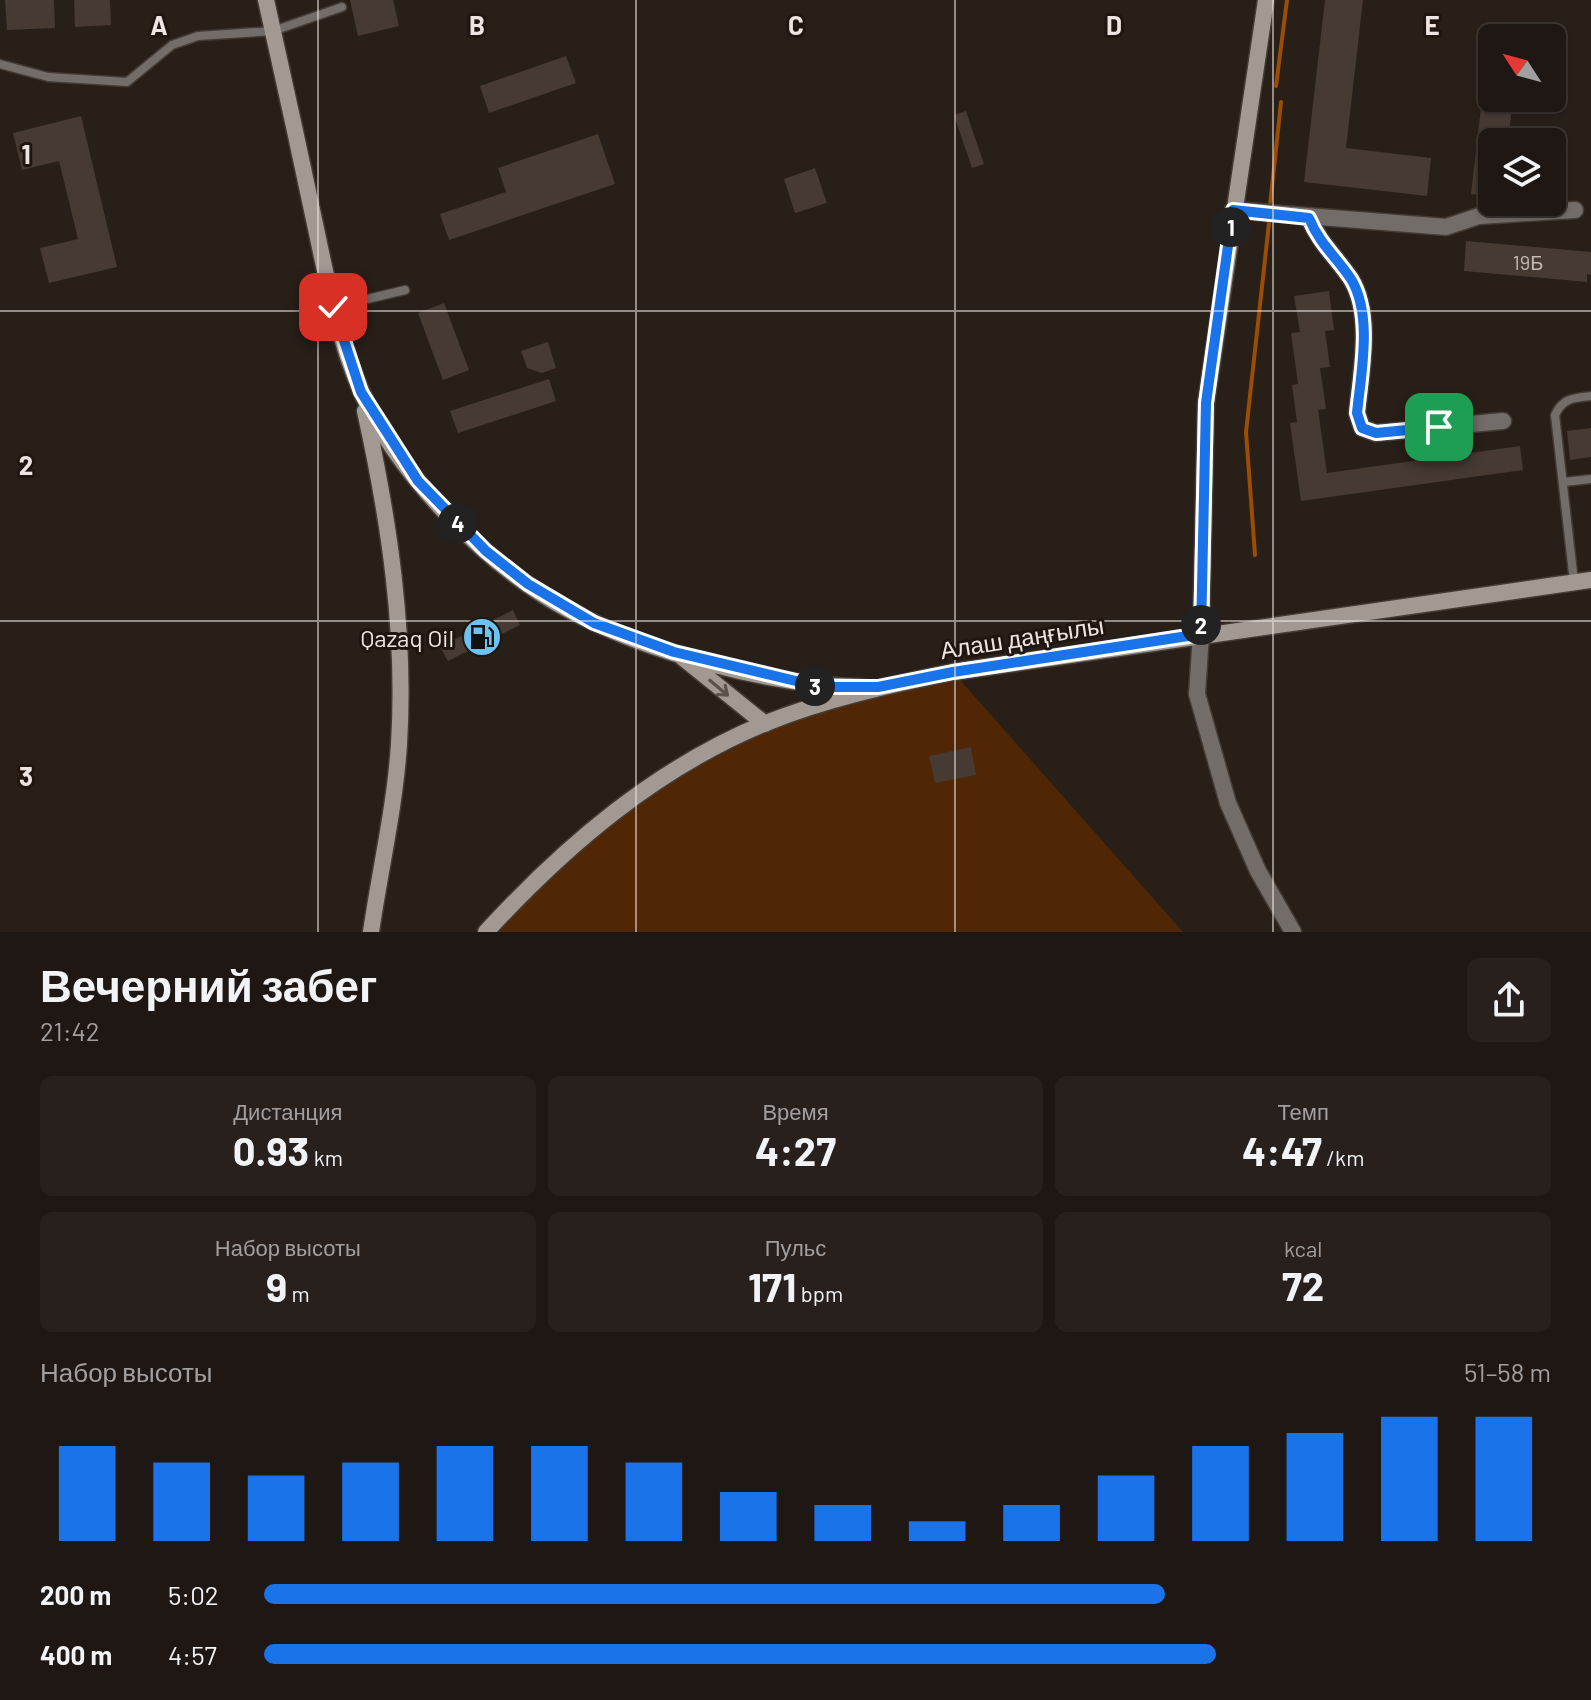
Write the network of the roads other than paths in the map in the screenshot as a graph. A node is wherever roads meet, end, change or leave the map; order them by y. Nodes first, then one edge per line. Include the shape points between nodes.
1 (266, 0) edge
2 (1266, 0) edge
3 (342, 7) dead end
4 (273, 31) junction
5 (0, 64) edge
6 (1233, 210) junction
7 (1575, 210) dead end
8 (1309, 218) junction
9 (405, 290) dead end
10 (333, 307) junction
11 (361, 392) junction
12 (1591, 396) edge
13 (1503, 421) dead end
14 (1591, 479) edge
15 (1564, 482) junction
16 (1583, 582) edge
17 (1201, 634) junction
18 (674, 652) junction
19 (878, 687) junction
20 (765, 724) junction
21 (371, 932) edge
22 (486, 932) edge
23 (1293, 932) edge

1 - 4 main road
2 - 6 main road
3 - 4 lane
4 - 5 lane via 198,36 172,45 127,82 48,77
4 - 10 main road
6 - 8 street
6 - 17 main road via 1206,403
7 - 8 street via 1479,216 1446,227
8 - 13 street via 1363,303 1357,413 1362,428 1376,433
9 - 10 lane
10 - 11 main road
11 - 18 main road via 418,481 486,551 564,608
11 - 21 main road via 396,580 400,707
12 - 15 lane via 1570,398 1555,415
14 - 15 lane
15 - 16 lane
16 - 17 main road, Алаш даңғылы
17 - 19 main road, Алаш даңғылы
17 - 23 street via 1197,694 1228,803
18 - 19 main road via 821,687
18 -> 20 main road
19 - 20 main road, Алаш даңғылы
20 - 22 main road, Алаш даңғылы via 704,755 598,822

